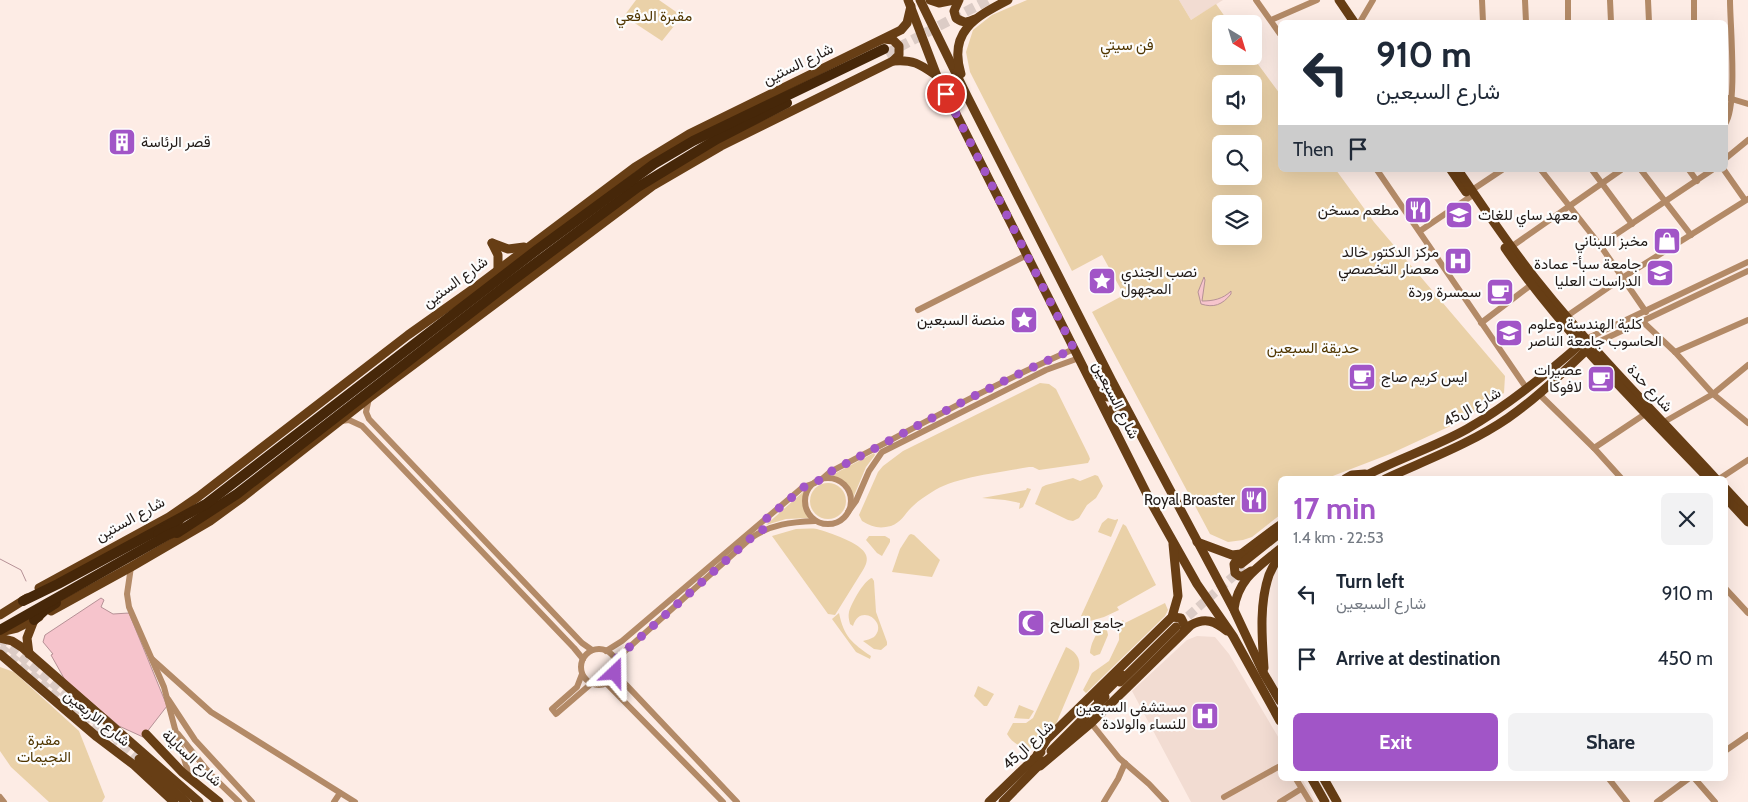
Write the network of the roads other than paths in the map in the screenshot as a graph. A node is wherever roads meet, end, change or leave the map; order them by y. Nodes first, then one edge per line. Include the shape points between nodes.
1 (920, 0) edge
2 (930, 0) edge
3 (954, 0) edge
4 (959, 0) edge
5 (1008, 0) edge
6 (1256, 0) edge
7 (1317, 0) edge
8 (1333, 0) edge
9 (1339, 0) edge
10 (1373, 0) edge
11 (1482, 0) edge
12 (1525, 0) edge
13 (1568, 0) edge
14 (1610, 0) edge
15 (1648, 0) edge
16 (1694, 0) edge
17 (1730, 0) edge
18 (910, 3) edge
19 (975, 18) junction
20 (1270, 20) junction
21 (1347, 20) edge
22 (1353, 20) edge
23 (1361, 20) edge
24 (1483, 20) edge
25 (1526, 20) edge
26 (1568, 20) edge
27 (1610, 20) edge
28 (1649, 20) edge
29 (1694, 20) edge
30 (1278, 31) edge
31 (887, 51) junction
32 (937, 76) junction
33 (967, 96) junction
34 (1729, 98) edge
35 (1748, 104) edge
36 (1728, 120) edge
37 (715, 121) junction
38 (708, 134) junction
39 (1748, 140) edge
40 (1728, 157) edge
41 (1378, 172) edge
42 (1453, 172) edge
43 (1459, 172) edge
44 (1499, 172) edge
45 (1543, 172) edge
46 (1594, 172) edge
47 (1618, 172) edge
48 (1643, 172) edge
49 (1690, 172) edge
50 (1709, 172) edge
51 (1725, 172) edge
52 (1697, 181) junction
53 (1602, 183) junction
54 (1471, 194) junction
55 (1746, 200) edge
56 (1665, 201) junction
57 (1569, 205) junction
58 (1632, 224) junction
59 (1420, 231) junction
60 (1691, 235) junction
61 (1600, 246) junction
62 (1511, 247) junction
63 (541, 253) junction
64 (1027, 255) junction
65 (1748, 262) edge
66 (498, 269) junction
67 (1748, 272) edge
68 (1622, 278) junction
69 (1531, 285) junction
70 (918, 310) dead end
71 (1646, 312) junction
72 (1567, 316) junction
73 (1748, 320) edge
74 (1642, 321) junction
75 (1482, 324) junction
76 (1586, 345) junction
77 (1675, 352) junction
78 (1076, 353) junction
79 (1748, 365) edge
80 (1112, 381) junction
81 (1094, 389) junction
82 (1527, 389) junction
83 (1539, 394) junction
84 (1713, 394) junction
85 (369, 398) junction
86 (1129, 414) junction
87 (1646, 414) junction
88 (341, 420) junction
89 (1110, 420) junction
90 (1664, 422) junction
91 (1748, 422) edge
92 (1466, 430) junction
93 (1471, 440) junction
94 (1594, 448) junction
95 (881, 449) junction
96 (1748, 460) edge
97 (1370, 473) junction
98 (1350, 476) edge
99 (1364, 476) edge
100 (1392, 476) edge
101 (1619, 476) edge
102 (1705, 476) edge
103 (1715, 476) edge
104 (1723, 476) edge
105 (818, 481) junction
106 (1728, 491) edge
107 (1728, 500) edge
108 (446, 501) junction
109 (442, 510) junction
110 (848, 512) junction
111 (1748, 513) edge
112 (816, 520) junction
113 (1748, 522) edge
114 (182, 524) junction
115 (1278, 526) edge
116 (761, 527) junction
117 (1278, 535) edge
118 (1278, 540) edge
119 (1173, 541) junction
120 (1197, 542) junction
121 (1278, 552) edge
122 (1278, 559) edge
123 (1242, 562) junction
124 (131, 567) junction
125 (1254, 570) junction
126 (1728, 591) edge
127 (23, 601) junction
128 (0, 609) edge
129 (1234, 610) junction
130 (1748, 613) edge
131 (0, 615) edge
132 (34, 620) junction
133 (0, 624) edge
134 (1176, 625) junction
135 (0, 631) edge
136 (1233, 636) junction
137 (0, 638) edge
138 (12, 641) junction
139 (592, 650) junction
140 (606, 651) junction
141 (29, 654) junction
142 (1, 655) edge
143 (152, 659) junction
144 (582, 659) junction
145 (615, 660) junction
146 (615, 673) junction
147 (582, 674) junction
148 (1264, 674) junction
149 (606, 682) junction
150 (592, 683) junction
151 (166, 696) junction
152 (1278, 698) edge
153 (1278, 717) edge
154 (1091, 723) junction
155 (175, 729) junction
156 (146, 734) dead end
157 (1748, 734) edge
158 (1728, 749) edge
159 (1125, 763) junction
160 (1040, 766) junction
161 (1278, 767) edge
162 (190, 779) junction
163 (1313, 781) edge
164 (1325, 781) edge
165 (1611, 781) edge
166 (1685, 781) edge
167 (1697, 781) edge
168 (176, 783) junction
169 (1300, 783) edge
170 (340, 793) junction
171 (0, 796) edge
172 (1224, 797) dead end
173 (4, 802) edge
174 (174, 802) edge
175 (186, 802) edge
176 (198, 802) edge
177 (219, 802) edge
178 (239, 802) edge
179 (252, 802) edge
180 (334, 802) edge
181 (355, 802) edge
182 (723, 802) edge
183 (737, 802) edge
184 (989, 802) edge
185 (1003, 802) edge
186 (1104, 802) edge
187 (1166, 802) edge
188 (1280, 802) edge
189 (1310, 802) edge
190 (1325, 802) edge
191 (1337, 802) edge
192 (1627, 802) edge
193 (1657, 802) edge
194 (1715, 802) edge

1 - 33 main road, شارع السبعين
2 - 3 main road via 939,3
4 - 19 main road via 954,10 956,18 962,22
5 - 19 main road
6 - 20 street
7 - 20 street
8 - 21 main road
9 - 22 main road
10 - 23 street
11 - 24 street
12 - 25 street
13 - 26 street
14 - 27 street
15 - 28 street
16 - 29 street
17 - 34 street
18 - 31 main road, شارع الستين via 905,26
18 - 32 main road, شارع السبعين
19 - 33 main road via 957,47 956,61
20 - 30 street
31 - 32 main road
31 - 37 main road, شارع الستين
31 - 38 highway, شارع الستين
31 - 63 highway, شارع الستين via 698,150
32 - 64 main road, شارع السبعين
33 - 80 main road, شارع السبعين
34 - 35 street
34 - 36 street
37 - 38 highway
37 - 63 main road, شارع الستين via 635,167
38 - 63 highway, شارع الستين via 639,174
39 - 40 street
41 - 59 street
42 - 54 main road, شارع حدة
43 - 54 main road, شارع حدة
44 - 54 street
45 - 57 street
46 - 53 street
47 - 53 street
48 - 56 street
49 - 52 street
50 - 52 street
51 - 55 street
52 - 56 street
53 - 57 street
53 - 58 street
54 - 59 street
54 - 62 main road, شارع حدة
54 - 69 main road, شارع حدة
55 - 60 street
56 - 58 street
56 - 60 street
57 - 61 street
57 - 62 street
58 - 61 street
59 - 75 street
60 - 68 street
61 - 68 street
62 - 72 main road, شارع حدة
63 - 66 main road, شارع الستين
63 - 66 main road via 492,243 498,255
63 - 85 main road, شارع الستين
63 - 114 highway, شارع الستين via 237,494
64 - 70 street
64 - 78 main road, شارع السبعين
65 - 71 street
66 - 127 main road, شارع الستين via 198,497
67 - 74 street
68 - 71 street
68 - 72 street
69 - 75 street
69 - 76 main road, شارع حدة
71 - 76 street
72 - 76 main road, شارع حدة
73 - 77 street
74 - 76 street
74 - 77 street
75 - 82 street
76 - 82 main road, شارع ال45
76 - 83 main road, شارع ال45
76 - 87 main road, شارع حدة
76 - 90 main road, شارع حدة
77 - 84 street
78 - 81 main road, شارع السبعين
78 - 95 street via 1042,363
79 - 84 street
80 - 81 main road via 1112,392 1108,397
80 - 86 main road, شارع السبعين
81 - 89 main road, شارع السبعين
82 - 92 main road, شارع ال45
83 - 93 main road, شارع ال45 via 1508,418
83 - 94 street
84 - 90 street
84 - 91 street
85 - 88 main road, شارع الستين
85 - 108 street via 366,412 369,419
86 - 89 main road via 1121,406 1115,406 1110,412
86 - 120 main road, شارع السبعين
87 - 94 street
87 - 102 main road, شارع حدة
88 - 109 street via 362,426
88 - 124 main road, شارع الستين via 210,521
89 - 119 main road, شارع السبعين
90 - 103 main road, شارع حدة
92 - 93 main road
92 - 97 main road, شارع ال45
93 - 100 main road, شارع ال45
94 - 101 street
95 - 105 street via 830,472
95 - 110 street
96 - 104 street
97 - 98 main road
97 - 99 main road, شارع ال45
105 - 110 street via 835,480 846,487 851,500
105 - 112 street via 810,488 805,502 806,509
105 - 116 street via 804,487
106 - 111 main road
107 - 113 main road
108 - 109 street
108 - 139 street
109 - 144 street
110 - 112 street via 834,523
112 - 116 street
114 - 127 highway via 166,525
114 - 132 highway via 170,538 49,607
114 - 133 highway, شارع الستين, bridge via 158,534
114 - 135 highway, شارع الستين, bridge
115 - 123 main road
116 - 140 street
116 - 145 street
117 - 123 main road
118 - 123 main road
119 - 134 main road via 1178,596
119 - 136 main road, شارع السبعين via 1197,584
120 - 123 main road
120 - 129 main road, شارع السبعين
121 - 125 main road
122 - 148 main road via 1269,576 1262,612
123 - 125 main road via 1234,564 1235,573 1239,576
124 - 132 main road, شارع الستين
124 - 143 street via 126,594
125 - 129 main road via 1238,591
126 - 130 street
127 - 128 main road
127 - 131 main road
127 - 132 main road via 19,613
129 - 148 main road, شارع السبعين
132 - 135 main road, شارع الستين via 12,630
132 - 141 main road via 27,638
134 - 136 main road via 1206,620
134 - 154 main road
134 - 160 main road, شارع ال45 via 1050,751
134 - 184 main road, شارع ال45 via 1048,739 1037,755
136 - 153 main road, شارع السبعين
137 - 138 main road
138 - 141 main road
138 - 142 main road via 2,647
139 - 140 street
139 - 144 street
140 - 145 street
141 - 168 main road
142 - 174 main road, شارع الاربعين
143 - 151 street
143 - 170 street via 211,712
144 - 147 street
145 - 146 street
146 - 149 street
146 - 183 street
147 - 150 street
147 - 150 street via 577,686 552,709 556,714
148 - 152 main road, شارع السبعين
149 - 150 street
149 - 182 street
151 - 155 street
151 - 179 street via 195,740
154 - 159 street
154 - 160 main road
155 - 162 street
155 - 178 street via 205,768
156 - 162 main road, شارع السايلة
157 - 158 street
159 - 186 street
159 - 187 street
160 - 185 main road, شارع ال45
161 - 172 street
162 - 177 main road, شارع السايلة
163 - 190 main road
164 - 191 main road
165 - 192 street
166 - 193 street
167 - 194 street
168 - 175 main road, شارع الاربعين via 139,759
168 - 176 main road
169 - 188 street
169 - 189 street
170 - 180 street
170 - 181 street
171 - 173 street

